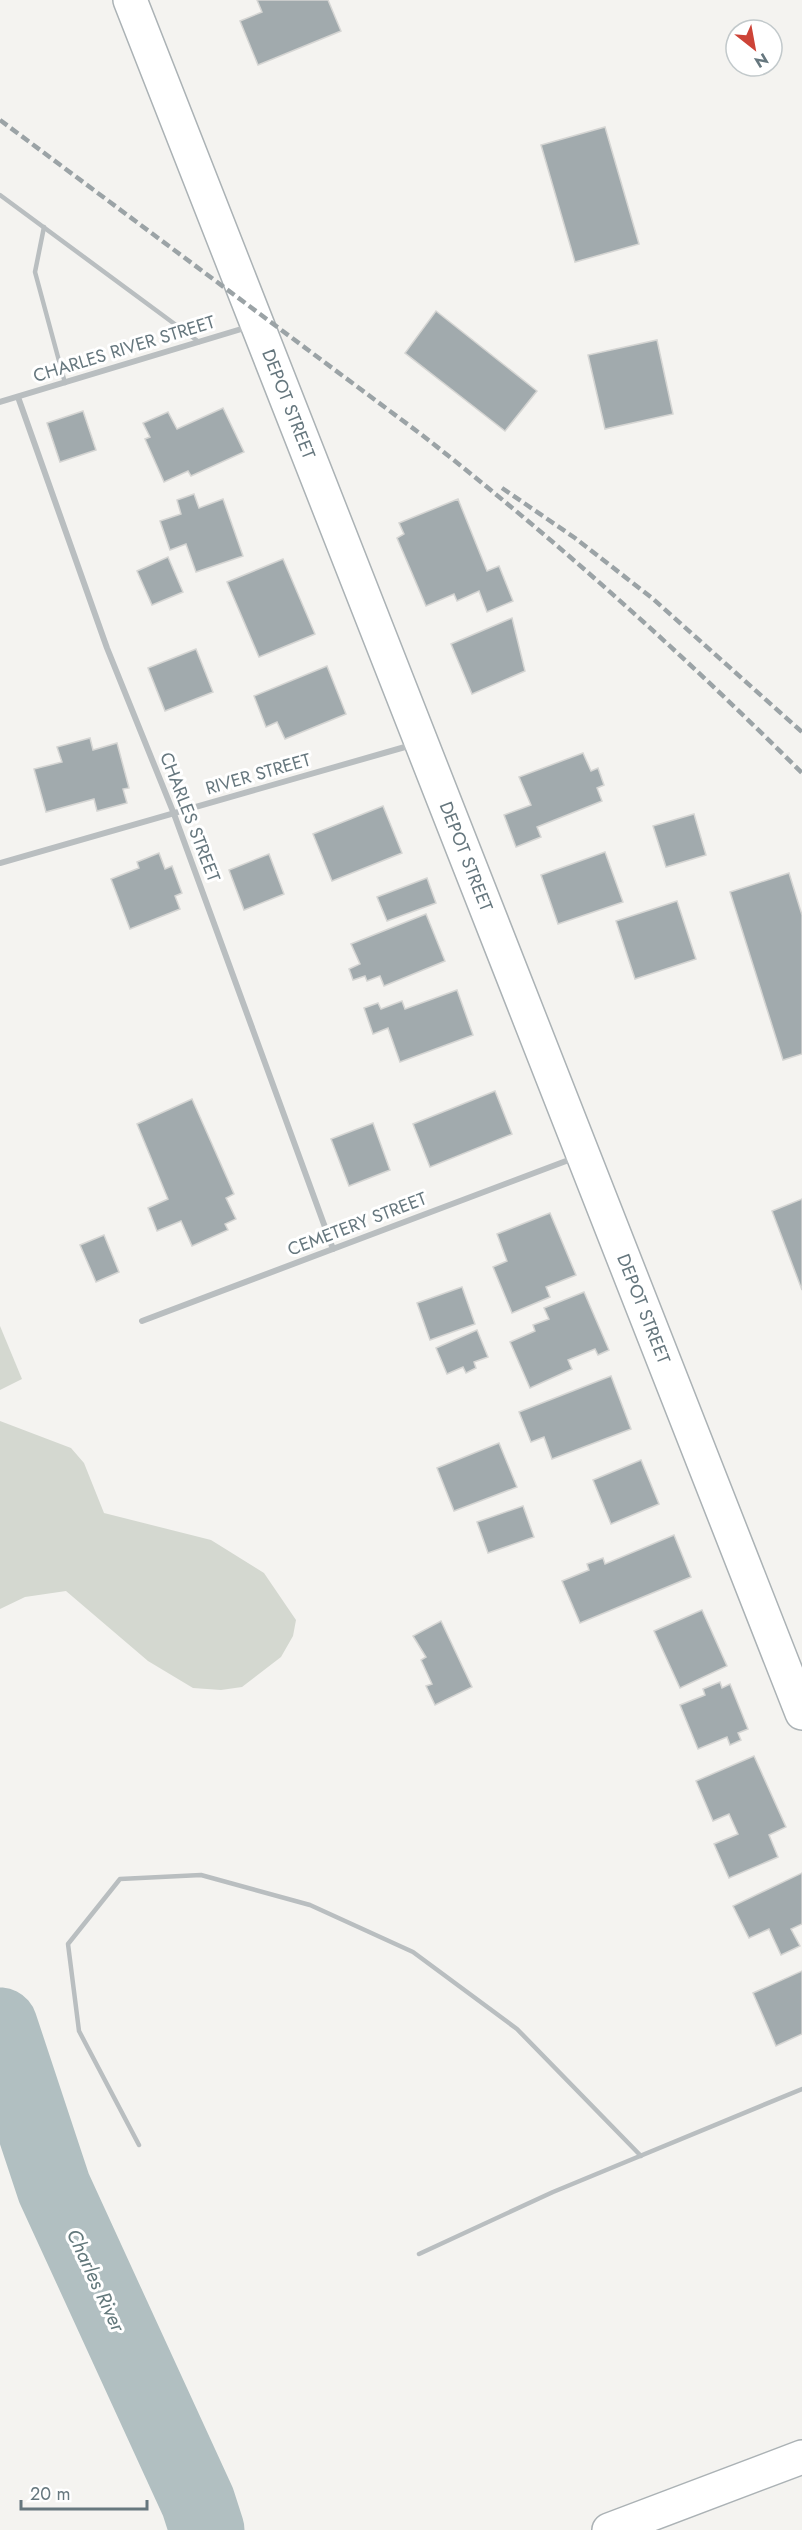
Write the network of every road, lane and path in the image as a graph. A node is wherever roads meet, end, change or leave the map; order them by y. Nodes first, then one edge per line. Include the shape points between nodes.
1 (130, 0) edge
2 (0, 195) edge
3 (45, 227) junction
4 (257, 324) junction
5 (199, 342) junction
6 (64, 383) junction
7 (18, 397) junction
8 (0, 402) edge
9 (421, 743) junction
10 (174, 814) junction
11 (0, 863) edge
12 (583, 1155) junction
13 (333, 1249) junction
14 (142, 1320) dead end
15 (802, 1713) edge
16 (802, 2089) edge
17 (139, 2145) dead end
18 (641, 2156) junction
19 (419, 2254) dead end
20 (802, 2457) edge
21 (609, 2530) edge

1 - 4 main road, DEPOT STREET
2 - 3 lane
3 - 5 lane
3 - 6 lane via 35,272
4 - 5 street, CHARLES RIVER STREET
4 - 9 main road, DEPOT STREET
5 - 6 street, CHARLES RIVER STREET
6 - 7 street, CHARLES RIVER STREET
7 - 8 street, CHARLES RIVER STREET
7 - 10 street, CHARLES STREET via 107,648
9 - 10 street, RIVER STREET
9 - 12 main road, DEPOT STREET
10 - 11 street, RIVER STREET
10 - 13 street, CHARLES STREET
12 - 13 street, CEMETERY STREET
12 - 15 main road, DEPOT STREET
13 - 14 street, CEMETERY STREET
16 - 18 lane
17 - 18 lane via 79,2031 68,1944 120,1879 201,1875 310,1905 414,1952 517,2029
18 - 19 lane
20 - 21 main road

